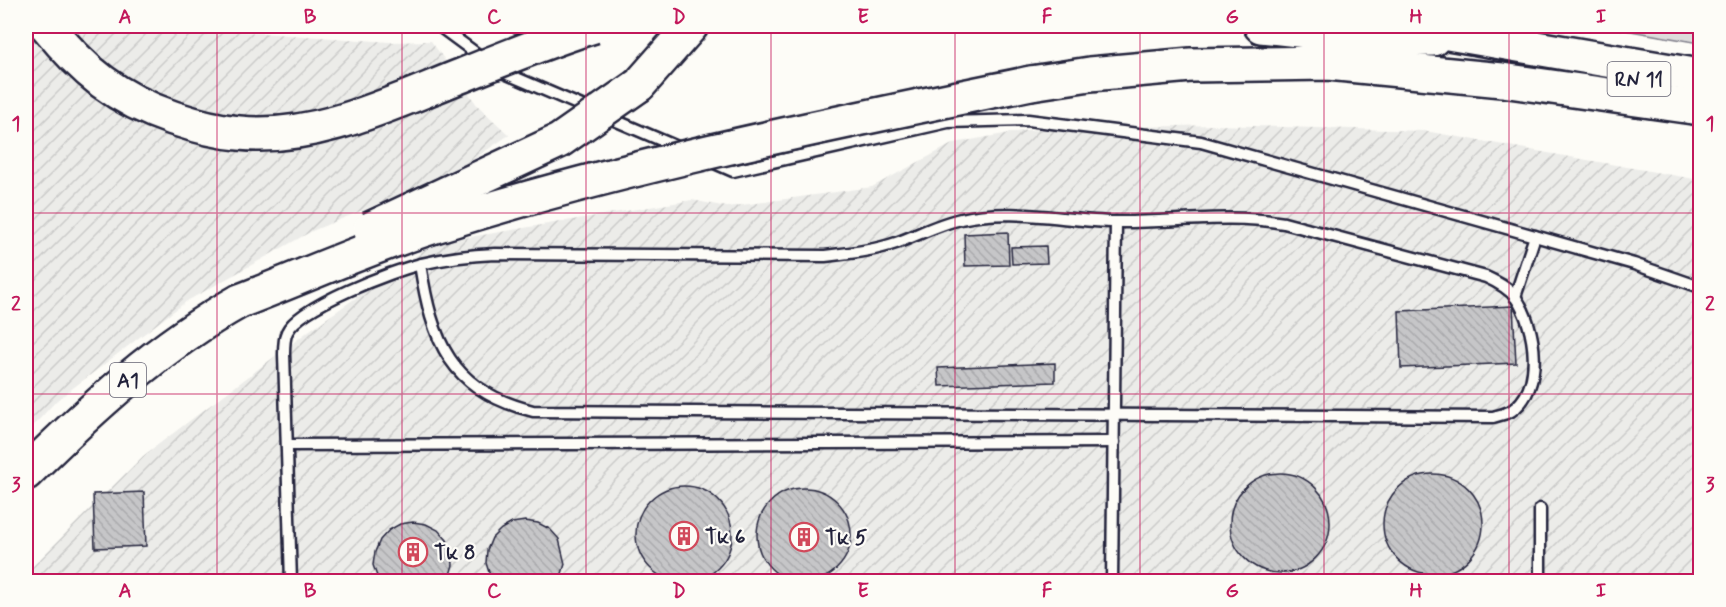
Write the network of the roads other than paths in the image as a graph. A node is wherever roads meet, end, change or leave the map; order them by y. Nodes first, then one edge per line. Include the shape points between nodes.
1 (46, 26) edge
2 (440, 26) edge
3 (594, 26) edge
4 (691, 26) edge
5 (1261, 26) edge
6 (1407, 26) edge
7 (1472, 38) junction
8 (1578, 57) junction
9 (1701, 76) edge
10 (1701, 101) edge
11 (1701, 108) edge
12 (1116, 222) junction
13 (1535, 236) junction
14 (420, 264) junction
15 (1701, 287) edge
16 (1515, 297) junction
17 (240, 301) junction
18 (1114, 413) junction
19 (1114, 442) junction
20 (287, 445) junction
21 (26, 473) edge
22 (1540, 509) dead end
23 (291, 582) edge
24 (1112, 582) edge
25 (1540, 582) edge

1 - 3 highway, bridge via 73,59 124,96 194,125 240,134 290,131 362,114
2 - 13 lane via 500,70 733,171 948,122 1029,120 1201,142
4 - 17 highway, bridge via 639,85 559,141 314,255
5 - 7 highway via 1387,40
6 - 7 highway, RN 11
7 - 8 highway, RN 11
8 - 9 highway, RN 11
8 - 10 highway, RN 11
11 - 17 highway, bridge via 1502,80 1328,63 1191,65 1090,74 851,120 534,197 434,227
12 - 14 lane via 998,215 962,219 894,243 825,256 495,254
12 - 16 lane via 1231,217 1284,222 1486,277
12 - 18 lane
13 - 15 lane
13 - 16 lane
14 - 18 lane via 435,335 453,364 499,400 533,411
14 - 20 lane via 378,278 298,317 288,331 284,354
16 - 18 lane via 1524,312 1533,346 1530,384 1523,400 1510,412 1493,417
17 - 21 highway, A1 via 183,336 89,411
18 - 19 lane
19 - 20 lane
19 - 24 lane
20 - 23 lane
22 - 25 lane

